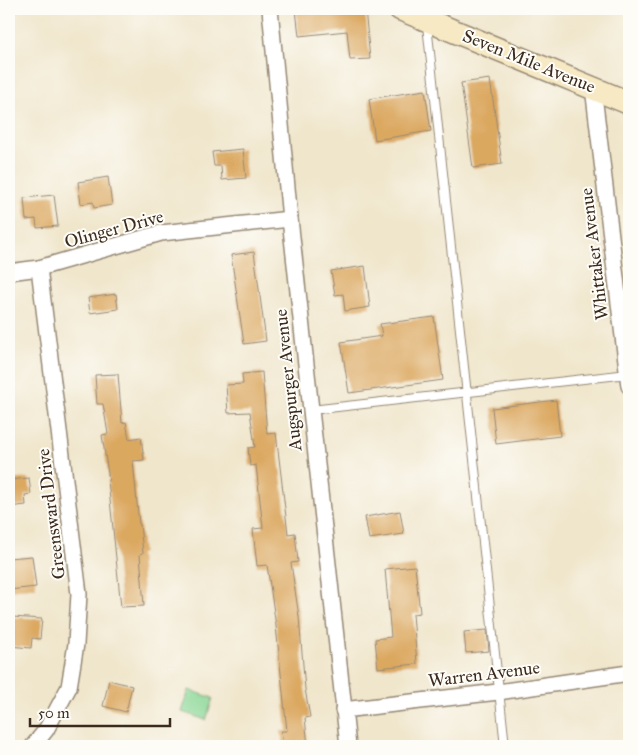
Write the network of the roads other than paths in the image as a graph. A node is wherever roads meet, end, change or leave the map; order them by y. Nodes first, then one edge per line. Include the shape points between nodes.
1 (270, 9) edge
2 (400, 9) edge
3 (427, 20) junction
4 (593, 87) junction
5 (629, 103) edge
6 (290, 219) junction
7 (39, 268) junction
8 (9, 272) edge
9 (625, 310) edge
10 (629, 380) edge
11 (466, 391) junction
12 (310, 410) junction
13 (629, 673) edge
14 (498, 692) junction
15 (343, 710) junction
16 (33, 746) edge
17 (348, 746) edge
18 (504, 746) edge

1 - 6 street, Augspurger Avenue
2 - 3 main road, Seven Mile Avenue
3 - 4 main road, Seven Mile Avenue
3 - 11 lane
4 - 5 main road, Seven Mile Avenue
4 - 9 street, Whittaker Avenue
6 - 7 street, Olinger Drive via 161,233
6 - 12 street, Augspurger Avenue
7 - 8 street, Olinger Drive
7 - 16 street, Greensward Drive via 79,594 69,687 46,730
9 - 10 street, Whittaker Avenue
10 - 11 lane
11 - 12 lane
11 - 14 lane
12 - 15 street, Augspurger Avenue
13 - 14 street, Warren Avenue
14 - 15 street, Warren Avenue
14 - 18 lane
15 - 17 street, Augspurger Avenue

